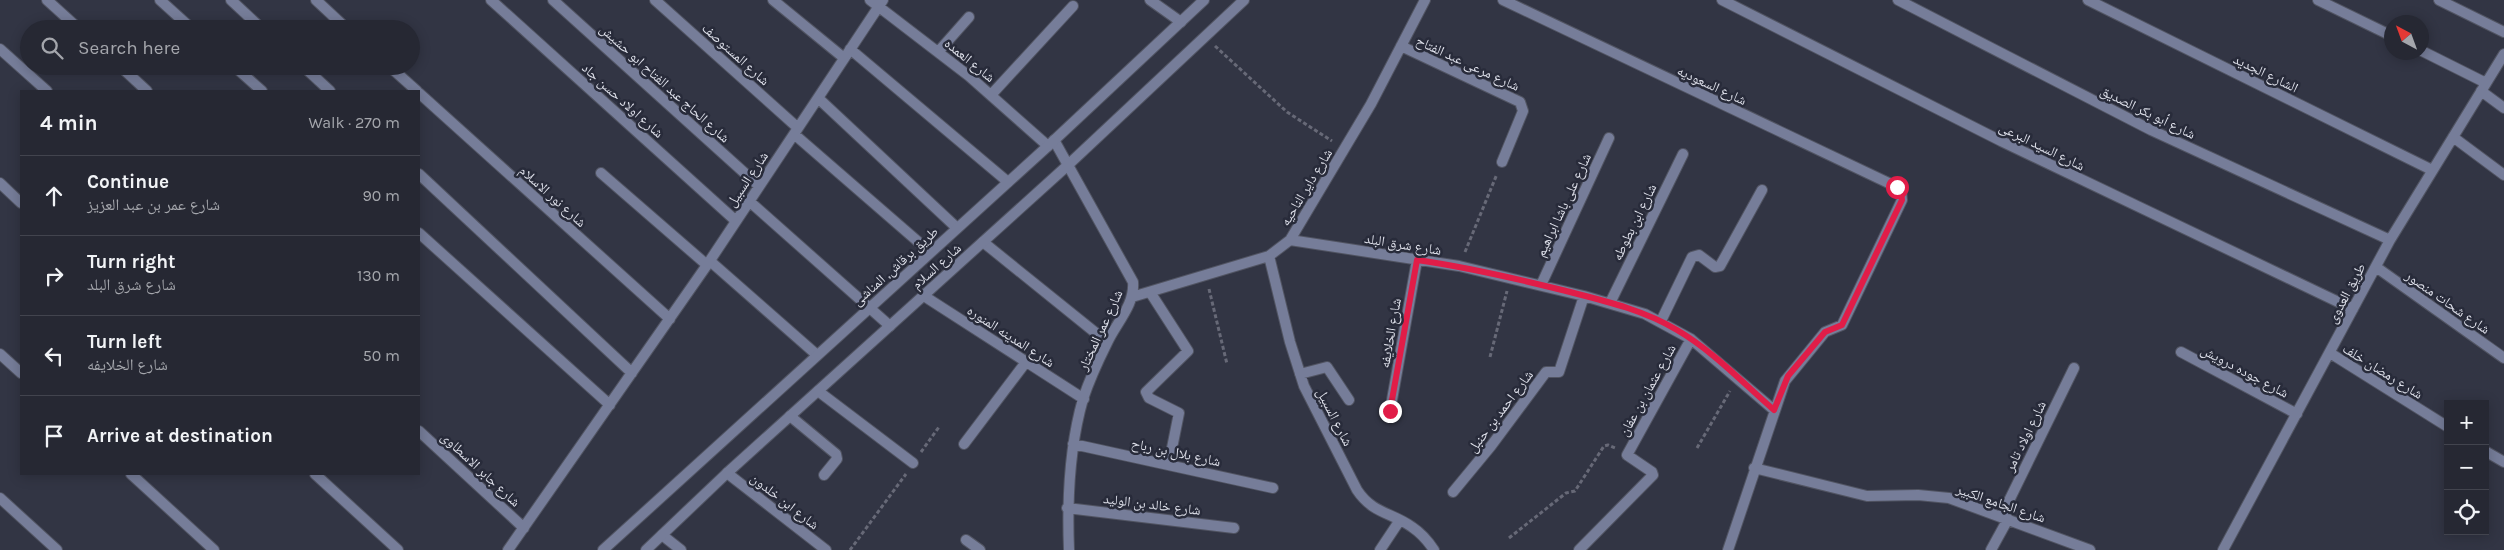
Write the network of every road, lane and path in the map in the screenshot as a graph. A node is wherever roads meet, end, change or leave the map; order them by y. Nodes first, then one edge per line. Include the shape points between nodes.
1 (47, 0) edge
2 (160, 0) edge
3 (231, 0) edge
4 (316, 0) edge
5 (491, 0) edge
6 (553, 0) edge
7 (655, 0) edge
8 (773, 0) edge
9 (1150, 0) edge
10 (1204, 0) edge
11 (1244, 0) edge
12 (1425, 0) edge
13 (1503, 0) edge
14 (1722, 0) edge
15 (1898, 0) edge
16 (2088, 0) edge
17 (2318, 0) edge
18 (2439, 0) edge
19 (877, 2) edge
20 (1073, 6) dead end
21 (969, 17) dead end
22 (69, 20) edge
23 (182, 20) edge
24 (252, 20) edge
25 (338, 20) edge
26 (1181, 22) junction
27 (2384, 32) edge
28 (2504, 32) edge
29 (1206, 37) junction
30 (1401, 46) junction
31 (0, 49) edge
32 (850, 49) junction
33 (938, 52) junction
34 (2504, 54) edge
35 (2429, 55) edge
36 (844, 58) junction
37 (20, 67) edge
38 (29, 75) edge
39 (130, 75) edge
40 (244, 75) edge
41 (313, 75) edge
42 (399, 75) edge
43 (2483, 87) junction
44 (46, 90) edge
45 (146, 90) edge
46 (261, 90) edge
47 (329, 90) edge
48 (416, 90) edge
49 (420, 94) edge
50 (990, 95) junction
51 (818, 98) junction
52 (2504, 108) edge
53 (796, 131) junction
54 (2453, 137) junction
55 (1609, 138) dead end
56 (1051, 143) junction
57 (1345, 149) junction
58 (1683, 154) dead end
59 (1502, 162) joint
60 (1068, 165) junction
61 (2432, 170) junction
62 (601, 173) dead end
63 (420, 175) edge
64 (2504, 175) edge
65 (1008, 182) junction
66 (0, 183) edge
67 (759, 186) junction
68 (1762, 190) dead end
69 (750, 201) junction
70 (20, 202) edge
71 (736, 220) junction
72 (957, 228) junction
73 (420, 234) edge
74 (1290, 240) junction
75 (2390, 240) junction
76 (983, 242) junction
77 (930, 252) junction
78 (1269, 256) junction
79 (1417, 260) junction
80 (708, 263) junction
81 (1459, 266) junction
82 (2376, 268) junction
83 (1206, 276) junction
84 (1510, 278) junction
85 (1541, 285) junction
86 (1150, 292) junction
87 (924, 296) junction
88 (1584, 296) junction
89 (1132, 298) junction
90 (1610, 302) junction
91 (869, 308) junction
92 (2353, 309) junction
93 (670, 319) junction
94 (1661, 321) junction
95 (890, 326) junction
96 (1691, 339) junction
97 (1107, 342) junction
98 (2180, 352) dead end
99 (2330, 353) junction
100 (0, 354) edge
101 (817, 355) junction
102 (1490, 357) dead end
103 (2504, 358) edge
104 (1026, 362) junction
105 (1227, 364) dead end
106 (2074, 368) dead end
107 (20, 372) edge
108 (632, 372) junction
109 (1300, 374) junction
110 (1737, 378) junction
111 (818, 391) junction
112 (1084, 399) junction
113 (1349, 400) dead end
114 (610, 405) junction
115 (1774, 410) junction
116 (1390, 411) dead end
117 (2297, 414) junction
118 (790, 416) junction
119 (2444, 424) edge
120 (939, 427) dead end
121 (420, 432) edge
122 (964, 444) dead end
123 (1073, 444) junction
124 (1697, 448) dead end
125 (2489, 453) edge
126 (1626, 455) junction
127 (2504, 462) edge
128 (914, 463) junction
129 (1169, 463) junction
130 (1754, 468) junction
131 (727, 473) junction
132 (132, 475) edge
133 (316, 475) edge
134 (824, 475) dead end
135 (1274, 488) dead end
136 (1453, 492) dead end
137 (0, 498) edge
138 (1067, 508) junction
139 (2004, 518) junction
140 (1400, 520) junction
141 (524, 528) junction
142 (1234, 528) dead end
143 (662, 535) junction
144 (1509, 538) dead end
145 (966, 540) dead end
146 (57, 550) edge
147 (214, 550) edge
148 (398, 550) edge
149 (508, 550) edge
150 (603, 550) edge
151 (646, 550) edge
152 (681, 550) edge
153 (826, 550) edge
154 (850, 550) edge
155 (980, 550) edge
156 (1069, 550) edge
157 (1380, 550) edge
158 (1434, 550) edge
159 (1579, 550) edge
160 (1728, 550) edge
161 (1991, 550) edge
162 (2090, 550) edge
163 (2222, 550) edge

1 - 22 street
2 - 23 street
3 - 24 street
4 - 25 street
5 - 71 street, شارع اولاد حسن جاد
6 - 67 street, شارع الحاج عبد الفتاح ابو حشيش
7 - 53 street, شارع المستوصف
8 - 36 street
9 - 26 street
10 - 26 street, طريق برقاش, المناشى
11 - 29 street, شارع السلام
12 - 30 street, شارع داير الناحيه
13 - 115 street, شارع السعوديه via 1897,187 1901,192 1902,200 1842,325 1825,332 1788,376
14 - 92 street, شارع السيد البرعى via 2001,142
15 - 75 street, شارع أبو بكر الصديق via 2152,130
16 - 61 street, الشارع الجديد
17 - 27 street
18 - 28 street
19 - 32 street, شارع السبيل
19 - 33 street, شارع العمده
20 - 50 street
21 - 33 street
26 - 56 street, طريق برقاش, المناشى
29 - 57 path via 1286,112
29 - 60 street, شارع السلام
30 - 57 street, شارع داير الناحيه
30 - 59 street, شارع مرعى عبد الفتاح via 1520,102 1523,111
31 - 37 street
32 - 36 street, شارع السبيل
32 - 65 street
33 - 50 street, شارع العمده
34 - 43 street, طريق العدوى
35 - 43 street
36 - 51 street, شارع السبيل
38 - 44 street
39 - 45 street
40 - 46 street
41 - 47 street
42 - 48 street, شارع نور الاسلام
43 - 52 street
43 - 54 street, طريق العدوى
49 - 93 street, شارع نور الاسلام
50 - 56 street, شارع العمده
51 - 53 street, شارع السبيل
51 - 72 street
53 - 67 street, شارع السبيل
53 - 77 street, شارع المستوصف
54 - 61 street, طريق العدوى
54 - 64 street
55 - 85 street, شارع على باشا ابراهيم
56 - 60 street, شارع عمر المختار
56 - 65 street, طريق برقاش, المناشى
57 - 74 street, شارع داير الناحيه
58 - 90 street, شارع ابن بطوطه
59 - 81 path
60 - 76 street, شارع السلام
60 - 89 street, شارع عمر المختار via 1133,282
61 - 75 street, طريق العدوى
62 - 80 street
63 - 108 street
65 - 72 street, طريق برقاش, المناشى
66 - 70 street
67 - 69 street, شارع السبيل
68 - 94 street via 1720,266 1715,267 1699,255 1692,257
69 - 71 street, شارع السبيل
69 - 91 street
71 - 80 street, شارع السبيل
72 - 77 street, طريق برقاش, المناشى
73 - 114 street
74 - 78 street, شارع داير الناحيه
74 - 79 street, شارع شرق البلد
75 - 82 street, طريق العدوى
76 - 87 street, شارع السلام
76 - 97 street
77 - 91 street, طريق برقاش, المناشى
78 - 83 street, شارع داير الناحيه
78 - 109 street, شارع السبيل
79 - 81 street, شارع شرق البلد
79 - 116 street, شارع الخلايفه
80 - 93 street, شارع السبيل
80 - 101 street
81 - 84 street, شارع شرق البلد
82 - 92 street, طريق العدوى
82 - 103 street, شارع شحات منصور
83 - 86 street, شارع داير الناحيه
83 - 105 path
84 - 85 street, شارع شرق البلد
84 - 102 path
85 - 88 street, شارع شرق البلد
86 - 89 street, شارع داير الناحيه
86 - 129 street via 1188,351 1146,392 1149,398 1179,414
87 - 95 street, شارع السلام
87 - 104 street, شارع المدينه المنوره
88 - 90 street, شارع شرق البلد
88 - 136 street, شارع احمد بن حنبل via 1559,372 1546,372
89 - 97 street, شارع عمر المختار
90 - 94 street, شارع شرق البلد
91 - 95 street
91 - 101 street, طريق برقاش, المناشى
92 - 99 street, طريق العدوى
93 - 108 street, شارع السبيل
94 - 96 street, شارع شرق البلد
95 - 111 street, شارع السلام
96 - 110 street, شارع شرق البلد
96 - 126 street, شارع عثمان بن عفان
97 - 112 street, شارع عمر المختار
98 - 117 street, شارع جوده درويش
99 - 117 street, طريق العدوى
99 - 119 street, شارع رمضان خلف
100 - 107 street
101 - 150 street, طريق برقاش, المناشى
104 - 112 street, شارع المدينه المنوره
104 - 122 street
106 - 139 street, شارع اولاد تامر
108 - 114 street, شارع السبيل
109 - 113 street via 1327,367
109 - 140 street, شارع السبيل via 1311,402 1363,499 1380,512
110 - 115 street, شارع شرق البلد
110 - 124 path
111 - 118 street, شارع السلام
111 - 128 street
112 - 123 street, شارع عمر المختار
114 - 141 street, شارع السبيل
115 - 130 street
117 - 163 street, طريق العدوى
118 - 131 street, شارع السلام
118 - 134 street via 836,454
120 - 128 path
121 - 141 street, شارع جابر الاسطاوى
123 - 129 street, شارع بلال بن رباح
123 - 138 street, شارع عمر المختار
125 - 127 street
126 - 144 path, شارع عثمان بن عفان via 1610,445 1604,446 1575,492 1566,493
126 - 159 street, شارع عثمان بن عفان via 1653,475
128 - 154 path
129 - 135 street, شارع بلال بن رباح
130 - 139 street, شارع الجامع الكبير via 1867,496 1949,498
130 - 160 street
131 - 143 street, شارع السلام
131 - 153 street, شارع ابن خلدون
132 - 147 street
133 - 148 street
137 - 146 street
138 - 142 street, شارع خالد بن الوليد
138 - 156 street, شارع عمر المختار
139 - 161 street, شارع اولاد تامر
139 - 162 street, شارع الجامع الكبير
140 - 157 street
140 - 158 street, شارع السبيل via 1419,532
141 - 149 street, شارع السبيل
143 - 151 street, شارع السلام
143 - 152 street
145 - 155 street

